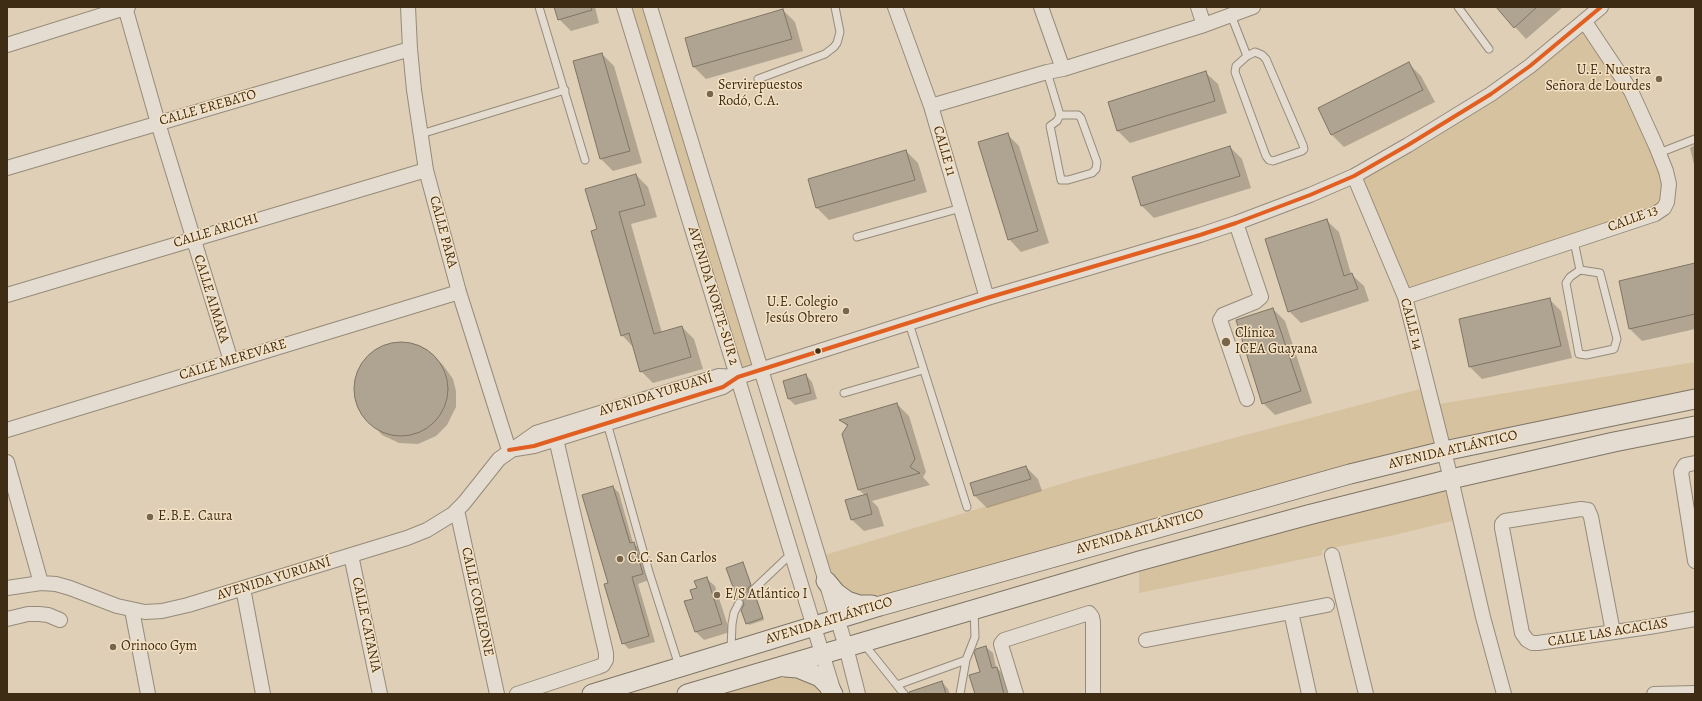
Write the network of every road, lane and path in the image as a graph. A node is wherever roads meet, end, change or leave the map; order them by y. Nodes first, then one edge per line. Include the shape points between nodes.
1 (126, 7) edge
2 (408, 7) edge
3 (539, 7) edge
4 (624, 7) edge
5 (650, 7) edge
6 (834, 7) edge
7 (895, 7) edge
8 (1041, 7) edge
9 (1198, 7) edge
10 (1253, 7) edge
11 (1458, 7) edge
12 (1602, 7) edge
13 (1231, 15) junction
14 (1585, 22) junction
15 (1204, 26) junction
16 (7, 45) edge
17 (410, 48) junction
18 (1489, 49) dead end
19 (1247, 56) junction
20 (1063, 69) junction
21 (1046, 72) junction
22 (758, 79) dead end
23 (565, 90) junction
24 (931, 106) junction
25 (1060, 115) junction
26 (158, 123) junction
27 (421, 134) junction
28 (1695, 139) edge
29 (1659, 153) junction
30 (585, 160) dead end
31 (7, 168) edge
32 (426, 170) junction
33 (1354, 176) junction
34 (961, 208) junction
35 (1236, 223) junction
36 (857, 237) dead end
37 (192, 238) junction
38 (1574, 241) junction
39 (1580, 270) junction
40 (459, 292) junction
41 (7, 295) edge
42 (1405, 297) junction
43 (987, 298) junction
44 (908, 323) junction
45 (230, 361) junction
46 (762, 370) junction
47 (923, 370) junction
48 (738, 377) junction
49 (844, 393) dead end
50 (1247, 399) dead end
51 (1695, 399) edge
52 (607, 423) junction
53 (1695, 426) edge
54 (7, 430) edge
55 (556, 439) junction
56 (509, 450) junction
57 (1444, 451) junction
58 (7, 462) edge
59 (1693, 463) edge
60 (1451, 479) junction
61 (967, 507) dead end
62 (457, 510) junction
63 (792, 553) junction
64 (351, 555) junction
65 (1332, 555) dead end
66 (1695, 561) edge
67 (826, 581) junction
68 (41, 583) junction
69 (7, 588) edge
70 (243, 588) junction
71 (753, 590) dead end
72 (739, 603) dead end
73 (1327, 605) dead end
74 (880, 606) junction
75 (132, 610) junction
76 (974, 610) junction
77 (1291, 612) junction
78 (837, 618) junction
79 (7, 619) edge
80 (1695, 619) edge
81 (60, 620) dead end
82 (814, 626) junction
83 (1613, 632) junction
84 (1146, 640) dead end
85 (854, 645) junction
86 (730, 651) junction
87 (823, 654) junction
88 (966, 660) junction
89 (680, 667) junction
90 (782, 667) junction
91 (897, 686) junction
92 (1695, 693) edge
93 (148, 694) edge
94 (262, 694) edge
95 (380, 694) edge
96 (497, 694) edge
97 (517, 694) edge
98 (592, 694) edge
99 (687, 694) edge
100 (834, 694) edge
101 (858, 694) edge
102 (904, 694) edge
103 (960, 694) edge
104 (1016, 694) edge
105 (1093, 694) edge
106 (1309, 694) edge
107 (1366, 694) edge
108 (1504, 694) edge
109 (1654, 694) edge

1 - 16 street
1 - 26 street, CALLE AIMARA
2 - 17 street, CALLE PARA
3 - 23 lane
4 - 48 street, AVENIDA NORTE-SUR 2
5 - 46 street, AVENIDA NORTE-SUR 2
6 - 22 lane via 840,32 838,43 834,47 825,54
7 - 24 street, CALLE 11
8 - 20 street
9 - 15 street
10 - 13 street
11 - 18 lane
12 - 14 street
13 - 15 street
13 - 19 lane
14 - 29 street, CALLE 13 via 1631,91
14 - 33 street via 1490,94
15 - 20 street
17 - 26 street, CALLE EREBATO
17 - 27 street, CALLE PARA
19 - 19 lane via 1255,52 1266,59 1303,145 1302,151 1273,161 1266,156 1235,72 1236,66
20 - 21 street
21 - 24 street
21 - 25 lane
23 - 27 lane
23 - 30 lane
24 - 34 street, CALLE 11
25 - 25 lane via 1050,126 1061,180 1092,173 1097,162 1081,118 1078,115
26 - 31 street, CALLE EREBATO
26 - 37 street, CALLE AIMARA
27 - 32 street, CALLE PARA
28 - 29 lane
29 - 38 street, CALLE 13 via 1669,184 1664,208 1656,214
32 - 37 street, CALLE ARICHI
32 - 40 street, CALLE PARA
33 - 35 street
33 - 42 street, CALLE 14
34 - 36 lane
34 - 43 street, CALLE 11
35 - 43 street
35 - 50 street via 1261,297 1223,315 1220,320
37 - 41 street, CALLE ARICHI
37 - 45 street, CALLE AIMARA
38 - 39 lane
38 - 42 street, CALLE 13
39 - 39 lane via 1570,277 1566,284 1579,354 1614,349 1617,339 1600,273
40 - 45 street, CALLE MEREVARE
40 - 56 street, CALLE PARA
42 - 57 street, CALLE 14
43 - 44 street
44 - 46 street
44 - 47 lane
45 - 54 street, CALLE MEREVARE
46 - 48 street
46 - 67 street, AVENIDA NORTE-SUR 2
47 - 49 lane
47 - 61 lane
48 - 52 street, AVENIDA YURUANÍ via 723,387
48 - 56 street, AVENIDA YURUANÍ via 719,376 636,397 536,433
48 - 63 street, AVENIDA NORTE-SUR 2
51 - 57 main road, AVENIDA ATLÁNTICO
52 - 55 street, AVENIDA YURUANÍ
52 - 89 lane via 649,572
53 - 60 main road, AVENIDA ATLÁNTICO
55 - 56 street, AVENIDA YURUANÍ
55 - 97 street via 606,660 598,668
56 - 62 street, AVENIDA YURUANÍ
57 - 60 street, CALLE 14
57 - 74 main road, AVENIDA ATLÁNTICO via 1237,505
58 - 68 street
59 - 66 street via 1683,468 1682,479
60 - 76 main road, AVENIDA ATLÁNTICO via 1139,561
60 - 108 street, CALLE 14
62 - 64 street, AVENIDA YURUANÍ via 427,530
62 - 96 street, CALLE CORLEONE
63 - 71 lane
63 - 82 street, AVENIDA NORTE-SUR 2
64 - 70 street, AVENIDA YURUANÍ
64 - 95 street, CALLE CATANIA
65 - 107 street
67 - 74 main road via 836,594 847,601 859,605
67 - 78 street, AVENIDA NORTE-SUR 2
68 - 69 street, AVENIDA YURUANÍ
68 - 75 street, AVENIDA YURUANÍ via 70,588
70 - 75 street, AVENIDA YURUANÍ via 162,611
70 - 94 street
72 - 86 lane via 734,613
73 - 77 street
74 - 78 main road, AVENIDA ATLÁNTICO
75 - 93 street
76 - 85 main road, AVENIDA ATLÁNTICO
76 - 88 lane via 975,637
77 - 84 street
77 - 106 street
78 - 82 main road, AVENIDA ATLÁNTICO
78 - 85 street, AVENIDA NORTE-SUR 2
79 - 81 street via 39,614
80 - 83 street, CALLE LAS ACACIAS
82 - 86 main road, AVENIDA ATLÁNTICO
82 - 87 street, AVENIDA NORTE-SUR 2
83 - 83 street, CALLE LAS ACACIAS via 1588,510 1508,519 1502,524 1523,637 1532,643 1538,643
85 - 87 main road, AVENIDA ATLÁNTICO
85 - 91 lane
85 - 101 street, AVENIDA NORTE-SUR 2
86 - 89 main road, AVENIDA ATLÁNTICO
87 - 90 main road, AVENIDA ATLÁNTICO
87 - 100 street, AVENIDA NORTE-SUR 2
88 - 91 lane
88 - 103 lane
89 - 98 main road, AVENIDA ATLÁNTICO
90 - 99 main road, AVENIDA ATLÁNTICO
90 - 100 main road via 798,668 820,677
91 - 102 lane
92 - 109 street
104 - 105 street via 1002,648 1004,640 1089,614 1093,622

